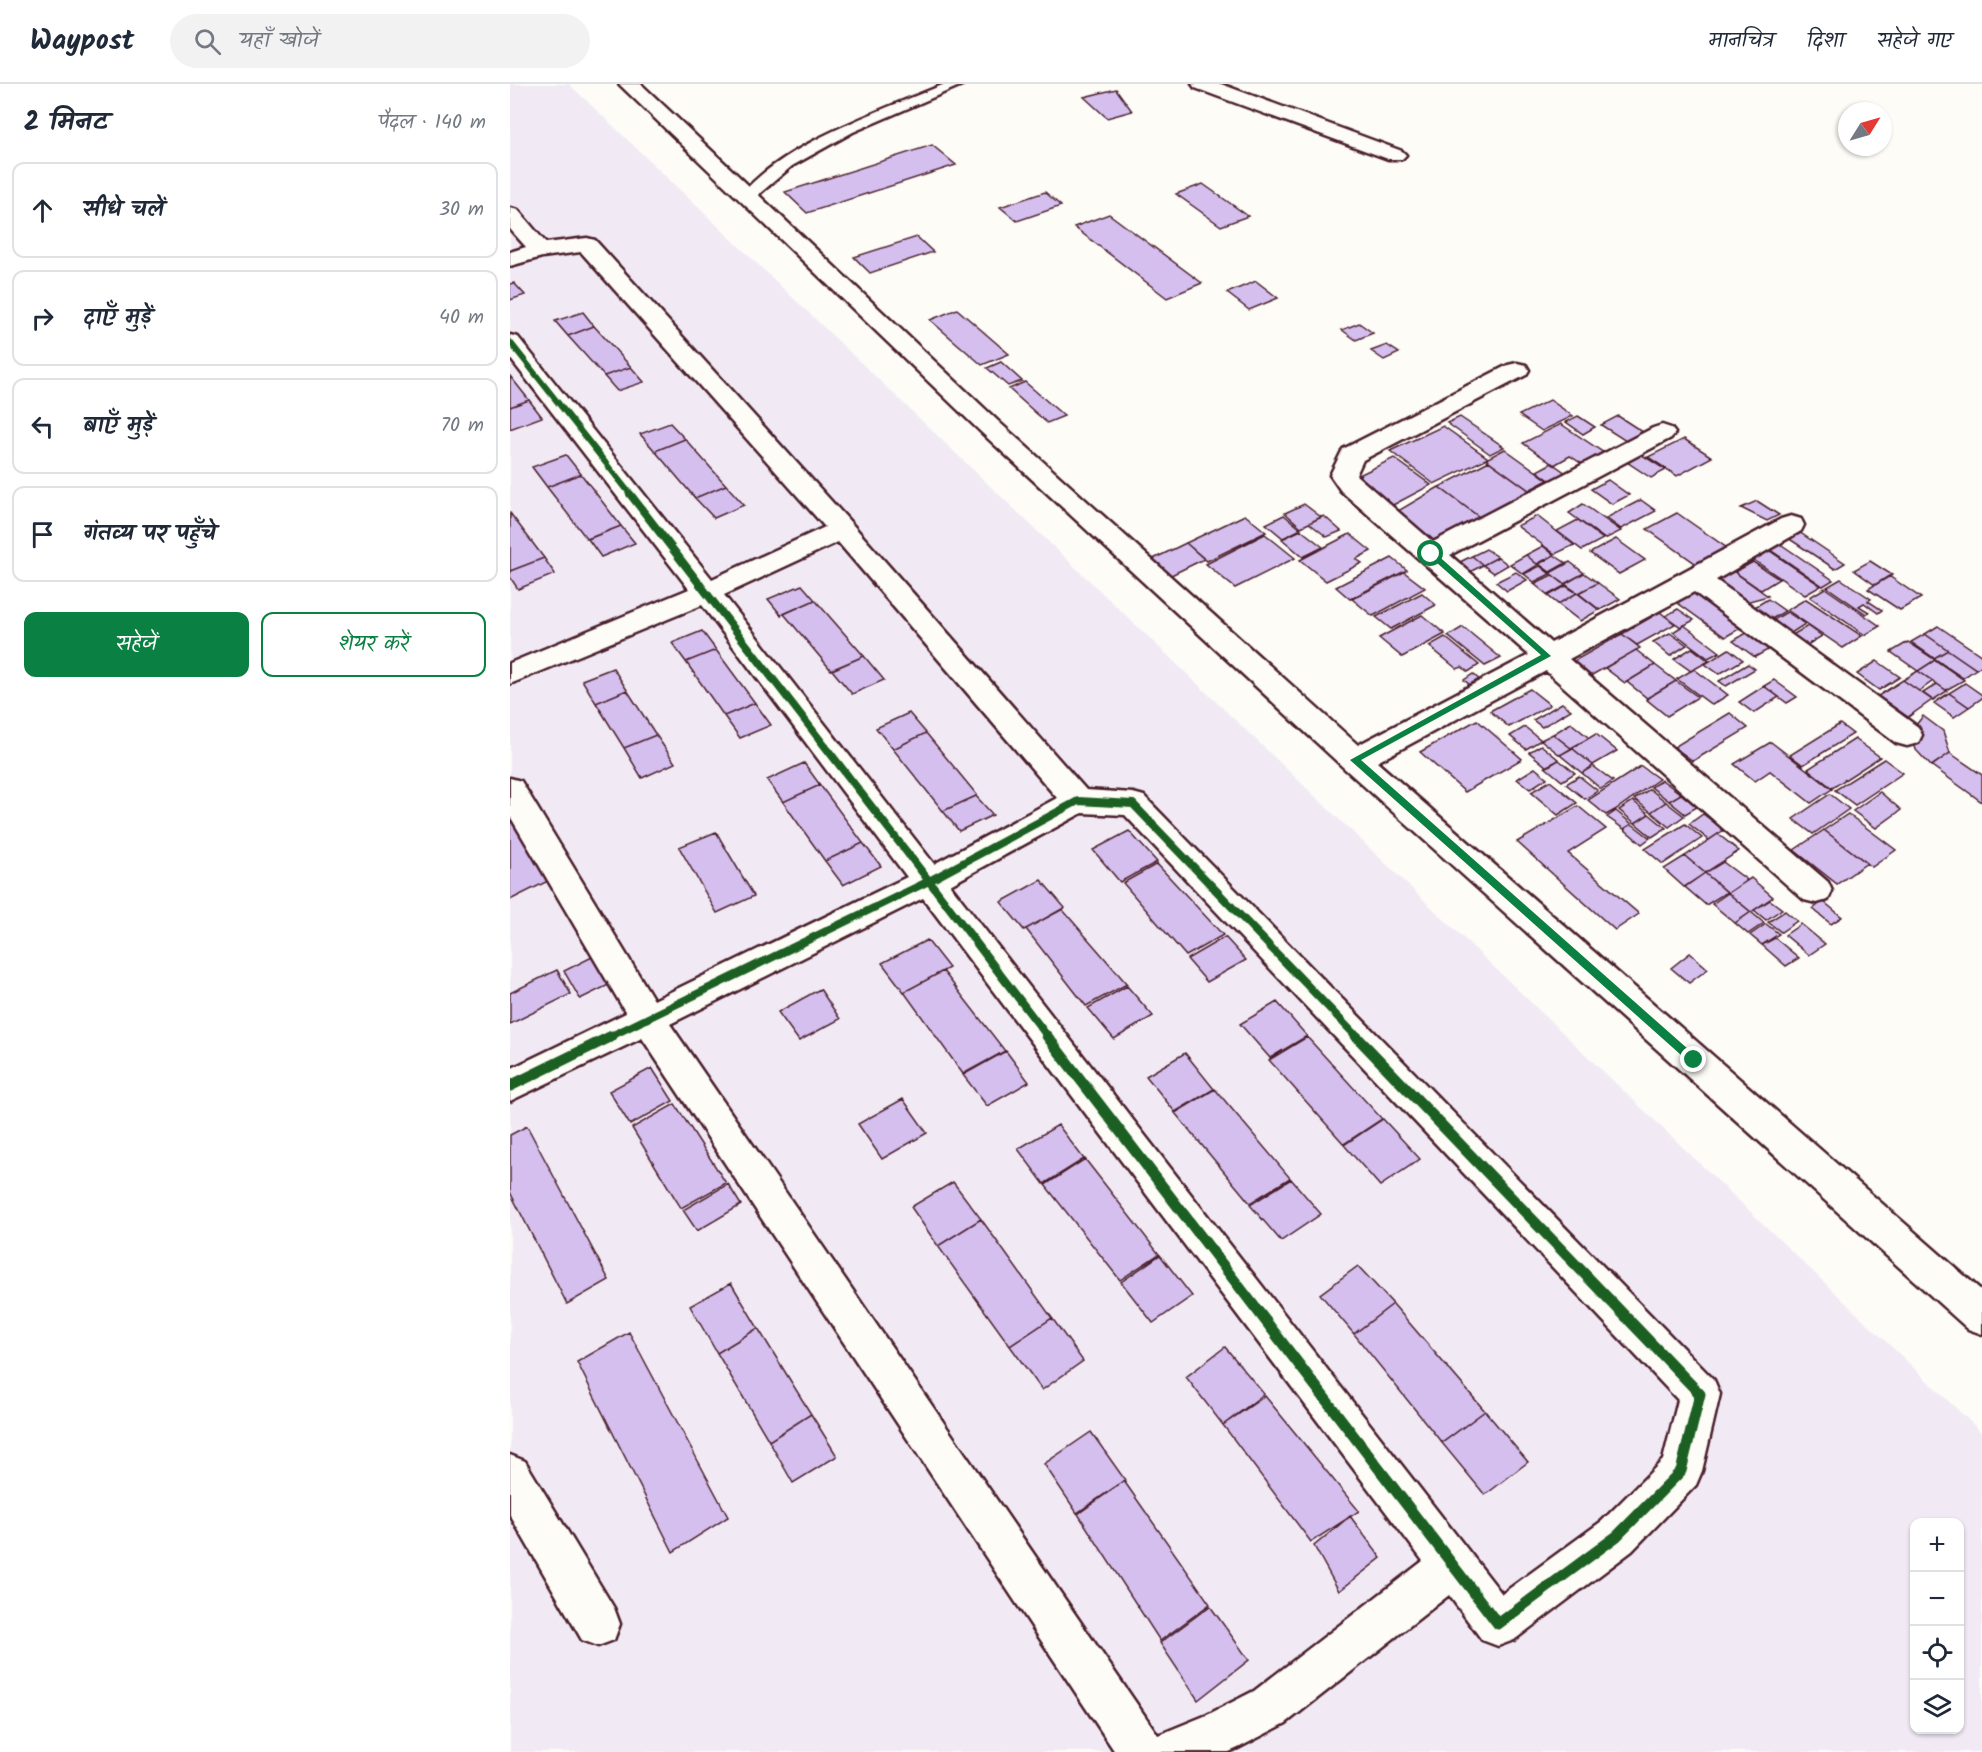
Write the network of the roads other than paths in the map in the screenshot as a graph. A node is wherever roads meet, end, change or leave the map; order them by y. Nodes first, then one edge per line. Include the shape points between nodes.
1 (629, 84) edge
2 (957, 84) edge
3 (1202, 84) edge
4 (1395, 155) dead end
5 (747, 197) junction
6 (510, 215) edge
7 (540, 250) junction
8 (510, 260) edge
9 (510, 342) edge
10 (1517, 370) dead end
11 (1662, 433) dead end
12 (1791, 525) dead end
13 (842, 530) junction
14 (1431, 554) junction
15 (1696, 579) junction
16 (707, 592) junction
17 (1547, 656) junction
18 (510, 674) edge
19 (1907, 735) dead end
20 (1355, 760) junction
21 (510, 789) edge
22 (1078, 801) junction
23 (927, 882) junction
24 (1816, 891) dead end
25 (648, 1019) junction
26 (510, 1086) edge
27 (1982, 1316) edge
28 (510, 1475) edge
29 (1454, 1565) junction
30 (597, 1623) dead end
31 (1142, 1752) edge
32 (1173, 1752) edge

1 - 5 street
2 - 5 lane via 848,129 787,163
3 - 4 street
5 - 20 street via 991,428
6 - 7 street
7 - 8 street
7 - 13 street via 587,245
9 - 16 street
10 - 14 street via 1352,455 1342,475
11 - 14 street
12 - 15 street
13 - 16 street
13 - 22 street
14 - 17 street
15 - 17 street
15 - 19 street
16 - 18 street
16 - 23 street
17 - 20 street
17 - 24 street
20 - 27 street
21 - 25 street
22 - 23 street
22 - 29 street via 1133,804 1700,1394 1681,1471 1617,1536 1498,1624
23 - 25 street
23 - 29 street
25 - 26 street
25 - 31 street
28 - 30 street
29 - 32 street via 1270,1707

